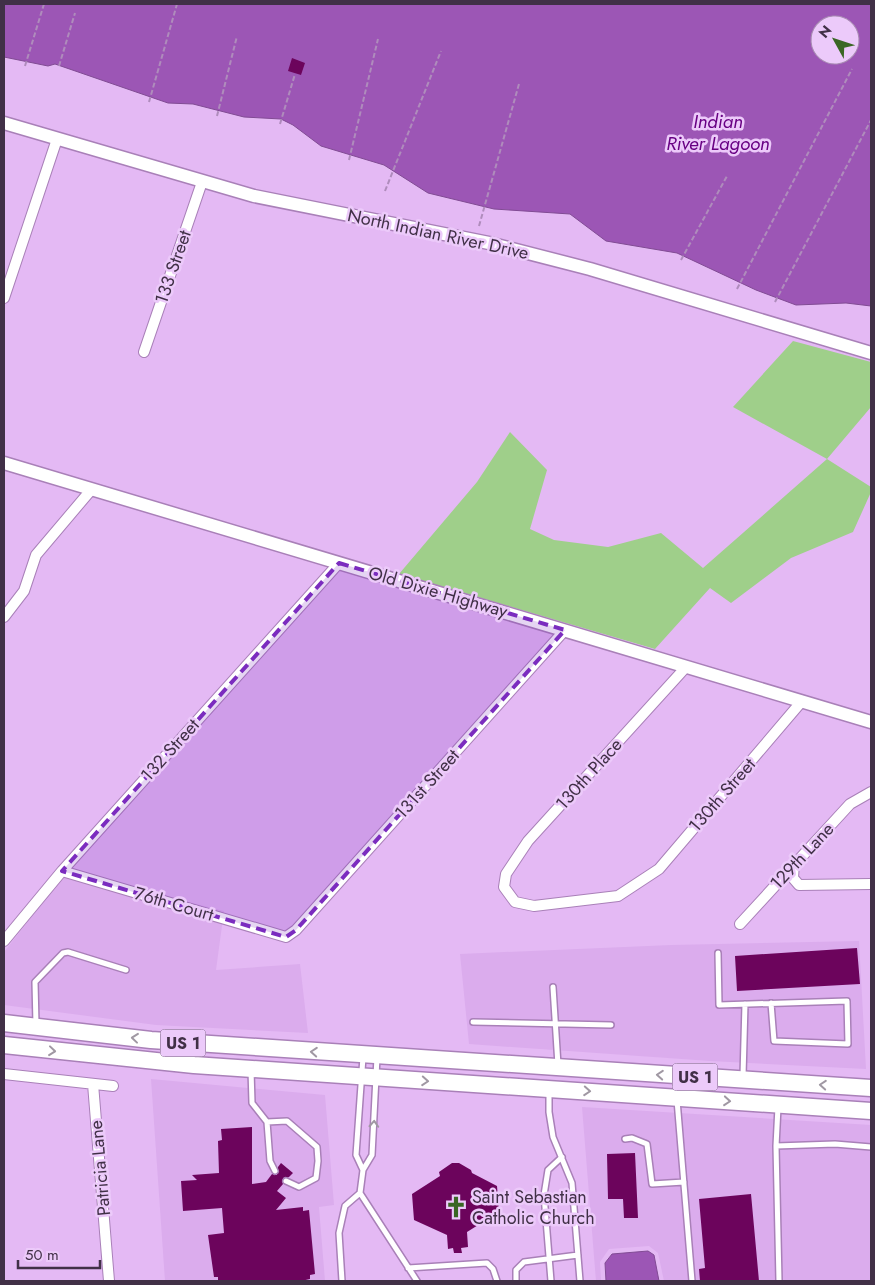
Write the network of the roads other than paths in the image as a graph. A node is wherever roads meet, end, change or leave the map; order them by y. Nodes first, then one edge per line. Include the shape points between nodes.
1 (4, 122) edge
2 (57, 139) junction
3 (202, 182) junction
4 (4, 298) edge
5 (144, 352) dead end
6 (871, 353) edge
7 (4, 463) edge
8 (91, 490) junction
9 (339, 563) junction
10 (4, 617) edge
11 (565, 630) junction
12 (686, 667) junction
13 (802, 702) junction
14 (871, 722) edge
15 (870, 792) edge
16 (794, 863) junction
17 (62, 871) junction
18 (871, 884) edge
19 (504, 887) joint
20 (740, 924) dead end
21 (286, 937) joint
22 (4, 941) edge
23 (718, 953) dead end
24 (126, 970) dead end
25 (553, 987) dead end
26 (771, 1003) junction
27 (745, 1004) junction
28 (473, 1022) dead end
29 (4, 1023) edge
30 (555, 1024) junction
31 (611, 1025) dead end
32 (36, 1027) junction
33 (4, 1045) edge
34 (370, 1056) junction
35 (558, 1068) junction
36 (251, 1070) junction
37 (4, 1074) edge
38 (369, 1078) junction
39 (743, 1080) junction
40 (94, 1084) junction
41 (113, 1086) dead end
42 (871, 1088) edge
43 (549, 1089) junction
44 (677, 1097) junction
45 (778, 1105) junction
46 (871, 1111) edge
47 (267, 1122) junction
48 (625, 1139) dead end
49 (776, 1146) junction
50 (871, 1147) edge
51 (562, 1157) junction
52 (363, 1170) junction
53 (275, 1171) dead end
54 (286, 1181) dead end
55 (684, 1182) junction
56 (360, 1193) junction
57 (578, 1254) junction
58 (549, 1257) junction
59 (408, 1268) junction
60 (109, 1281) edge
61 (342, 1281) edge
62 (417, 1281) edge
63 (498, 1281) edge
64 (516, 1281) edge
65 (551, 1281) edge
66 (580, 1281) edge
67 (692, 1281) edge
68 (780, 1281) edge

1 - 2 street, North Indian River Drive
2 - 3 street, North Indian River Drive
2 - 4 street
3 - 5 street, 133 Street
3 - 6 street, North Indian River Drive via 254,196 489,243 590,269
7 - 8 street, Old Dixie Highway
8 - 9 street, Old Dixie Highway
8 - 10 street via 36,555 24,591
9 - 11 street, Old Dixie Highway
9 - 17 street, 132 Street
11 - 12 street, Old Dixie Highway
11 - 21 street, 131st Street via 296,930
12 - 13 street, Old Dixie Highway
12 - 19 street, 130th Place via 528,841 506,874
13 - 14 street, Old Dixie Highway
13 - 19 street, 130th Street via 659,869 638,884 618,896 534,906 515,902
15 - 16 street, 129th Lane via 850,804
16 - 18 street via 792,878 799,885
16 - 20 street, 129th Lane
17 - 21 street, 76th Court
17 - 22 street, 132 Street
23 - 27 lane via 719,1005
24 - 32 lane via 63,953 35,982
25 - 30 lane
26 - 26 lane via 846,1001 848,1044 774,1041
26 - 27 lane
27 - 39 lane
28 - 30 lane
29 - 32 main road, US 1
30 - 31 lane
30 - 35 lane
34 -> 32 main road, US 1 via 151,1040
33 -> 36 main road, US 1
34 - 35 main road, US 1
34 - 38 lane
34 - 38 lane
39 -> 35 main road, US 1
36 - 38 main road, US 1
36 - 47 lane via 252,1103
37 - 40 street
38 -> 43 main road, US 1
52 -> 38 lane via 372,1155
38 - 52 lane via 356,1155
42 -> 39 main road, US 1
40 - 41 street
40 - 60 street, Patricia Lane
43 -> 44 main road, US 1
43 - 51 lane via 553,1137
44 -> 45 main road, US 1
44 - 55 lane
45 - 46 main road, US 1
45 - 49 lane
47 - 53 lane via 270,1161
47 - 54 lane via 287,1121 317,1147 316,1178 299,1187
48 - 55 lane via 632,1138 647,1144 652,1184
49 - 50 lane via 835,1144
49 - 68 lane
51 - 57 lane via 572,1183
51 - 58 lane via 548,1170 544,1195
52 - 56 lane
55 - 67 lane
56 - 59 lane
56 - 61 lane via 345,1206 339,1233
57 - 58 lane
57 - 66 lane
58 - 64 lane via 524,1262 516,1270
58 - 65 lane
59 - 62 lane
59 - 63 lane via 487,1263

